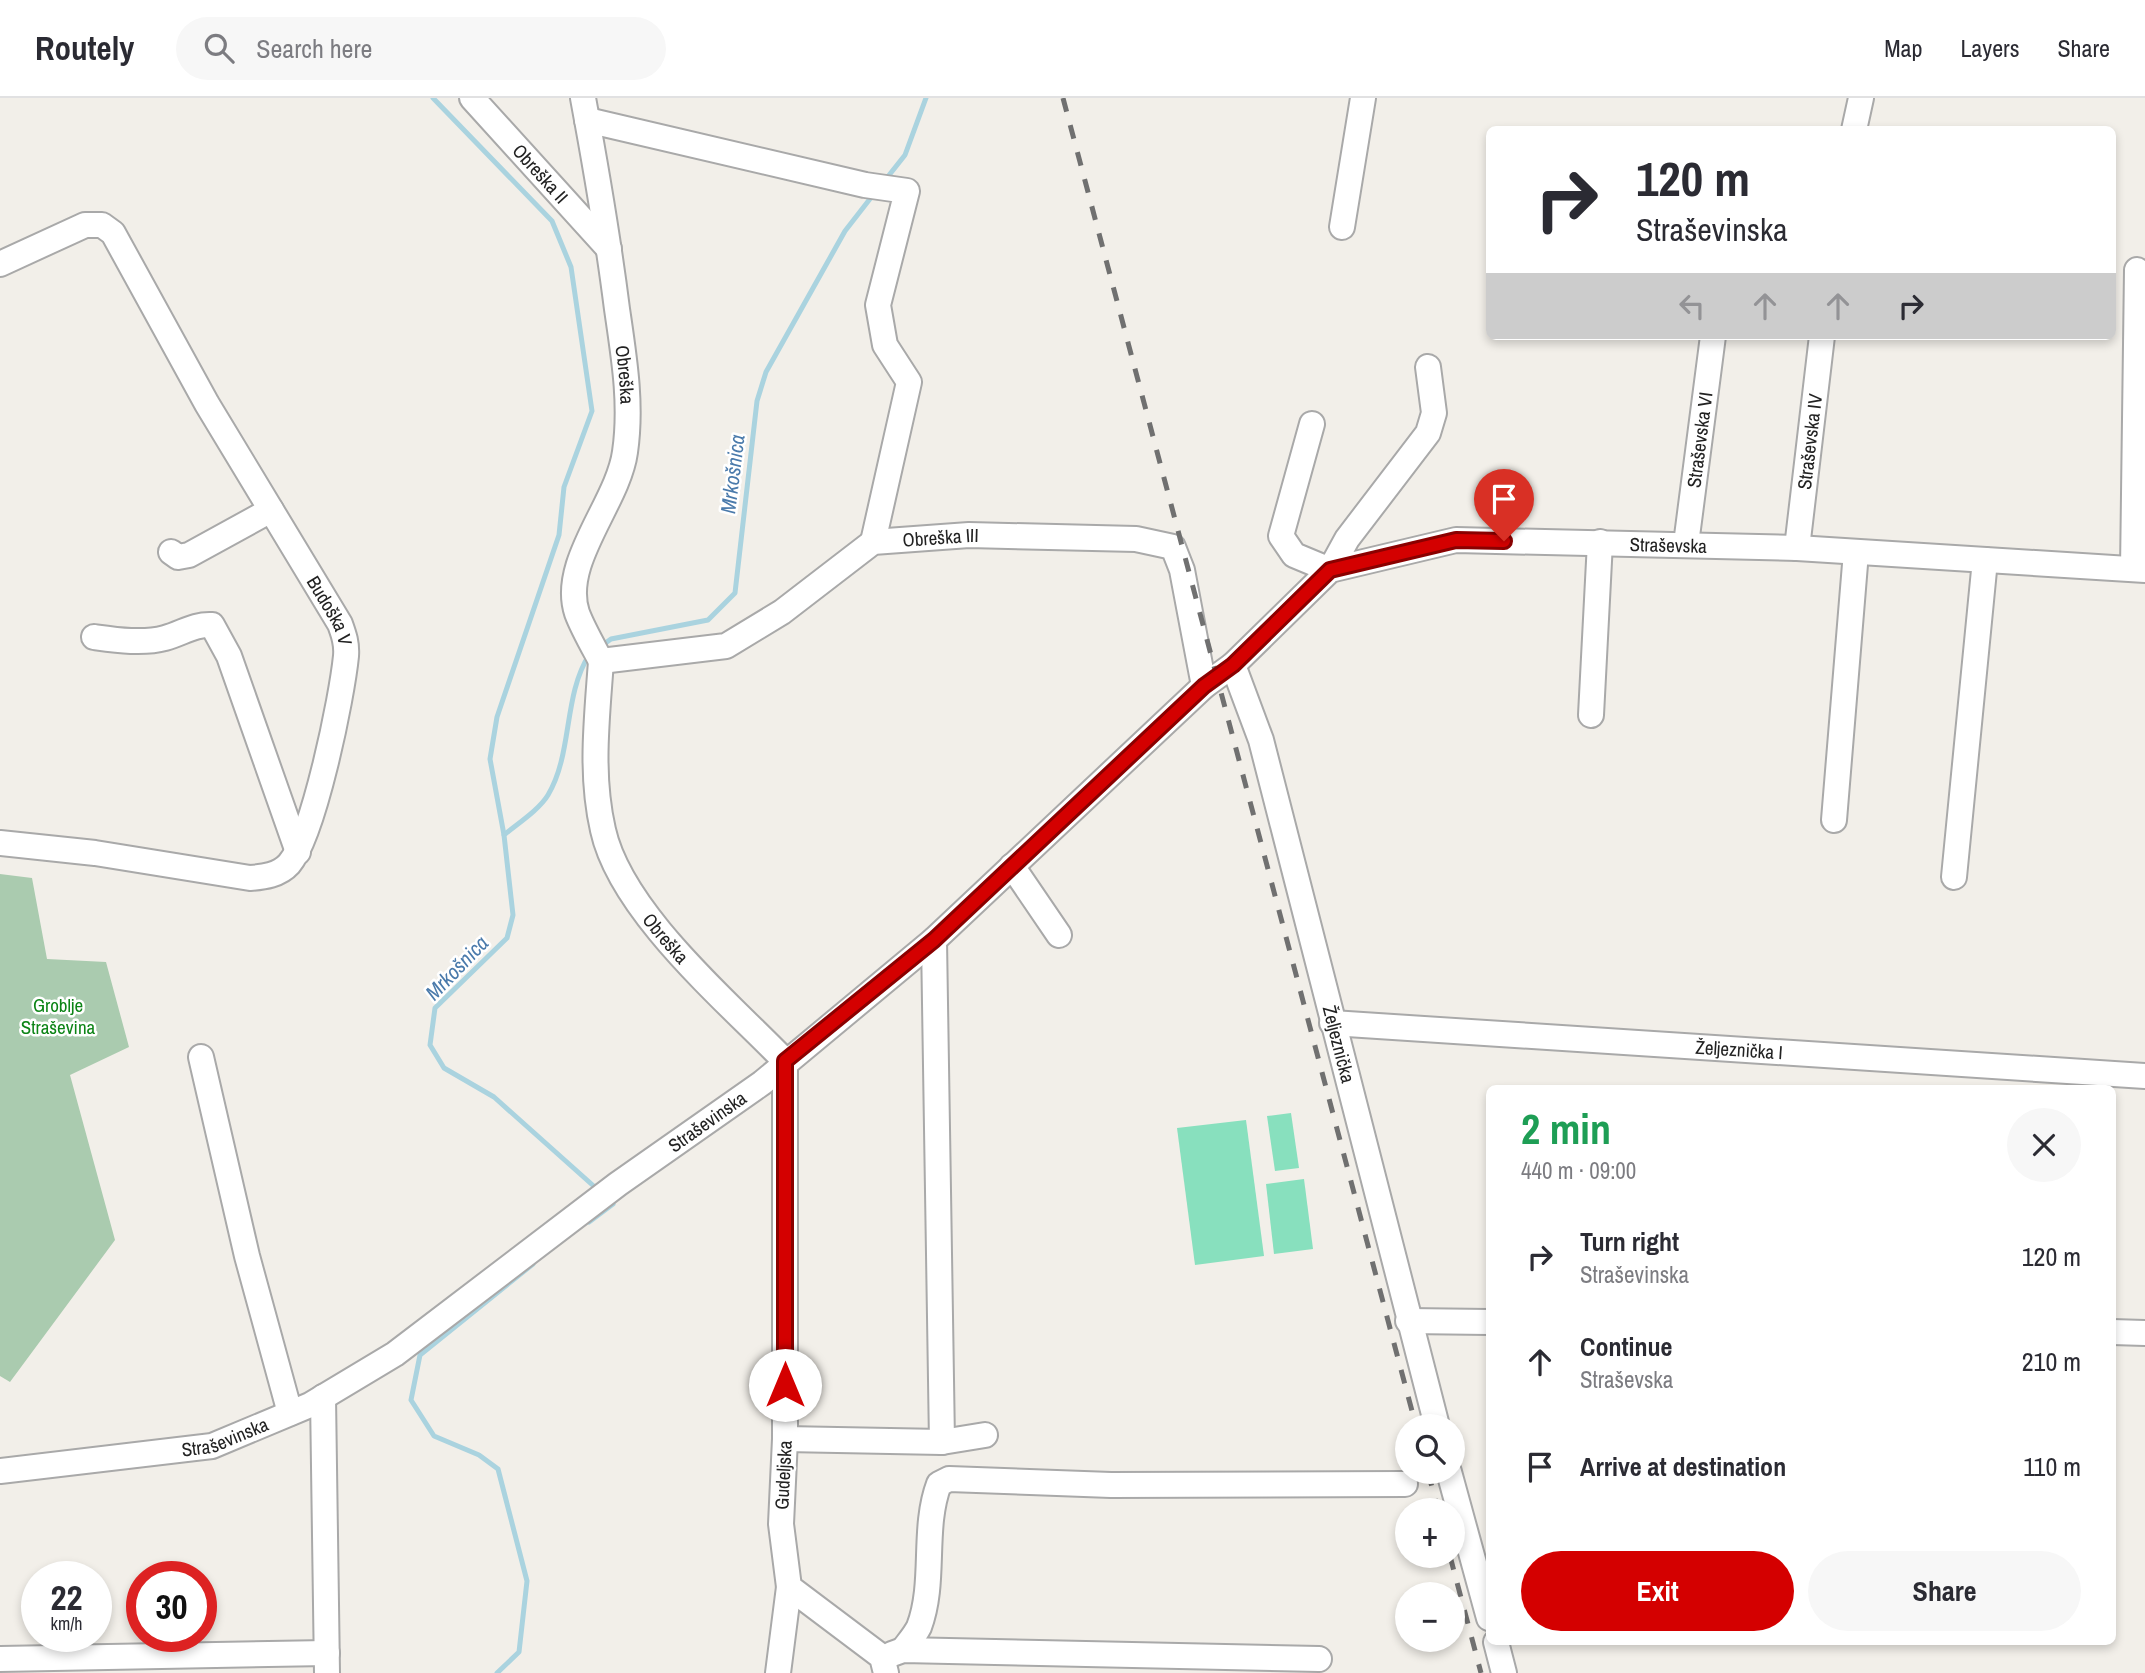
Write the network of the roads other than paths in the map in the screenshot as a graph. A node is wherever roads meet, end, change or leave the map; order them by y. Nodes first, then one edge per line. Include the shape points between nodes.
1 (472, 98) edge
2 (1363, 98) edge
3 (1861, 98) edge
4 (585, 109) edge
5 (1855, 126) edge
6 (1342, 227) dead end
7 (609, 250) junction
8 (0, 264) edge
9 (2137, 270) dead end
10 (1712, 340) edge
11 (1822, 340) edge
12 (1428, 367) dead end
13 (1312, 424) dead end
14 (271, 510) junction
15 (873, 542) junction
16 (1601, 542) junction
17 (1686, 544) junction
18 (1797, 548) junction
19 (171, 552) dead end
20 (1856, 552) junction
21 (1986, 560) junction
22 (2139, 569) edge
23 (1330, 570) junction
24 (94, 637) dead end
25 (596, 650) junction
26 (1233, 665) junction
27 (1204, 686) junction
28 (1591, 715) dead end
29 (1834, 820) dead end
30 (0, 843) edge
31 (298, 852) junction
32 (1012, 866) junction
33 (1954, 877) dead end
34 (1059, 935) dead end
35 (934, 940) junction
36 (1332, 1023) junction
37 (201, 1057) dead end
38 (785, 1061) junction
39 (2145, 1076) edge
40 (1408, 1321) junction
41 (1486, 1322) edge
42 (2116, 1332) edge
43 (2145, 1333) edge
44 (323, 1397) junction
45 (290, 1413) junction
46 (1434, 1414) edge
47 (985, 1434) dead end
48 (785, 1439) junction
49 (942, 1442) junction
50 (0, 1471) edge
51 (1395, 1483) edge
52 (1452, 1484) edge
53 (789, 1587) junction
54 (1486, 1607) edge
55 (1497, 1645) edge
56 (0, 1659) edge
57 (1319, 1659) dead end
58 (890, 1660) edge
59 (327, 1663) edge
60 (778, 1673) edge
61 (1504, 1673) edge

1 - 7 street, Obreška II
2 - 6 street
3 - 5 street
4 - 7 street, Obreška
4 - 15 street via 865,185 907,191 878,305 885,345 909,382
7 - 25 street, Obreška via 629,391 625,454 613,496 584,549 576,586 576,611
8 - 14 street, Budoška V via 85,226 102,225 113,233 206,404
9 - 22 street
10 - 17 street, Straševska VI
11 - 18 street, Straševska IV
12 - 23 street via 1434,413 1428,433 1347,539
13 - 23 street via 1281,536 1294,555
14 - 19 street via 189,555 178,557
14 - 31 street, Budoška V via 346,641 320,789
15 - 25 street via 782,611 726,646
15 - 27 street, Obreška III via 969,534 1136,539 1173,547 1182,570
16 - 17 street, Straševska
16 - 23 street, Straševska via 1456,540
16 - 28 street
17 - 18 street, Straševska
18 - 20 street, Straševska
20 - 21 street, Straševska
20 - 29 street
21 - 22 street, Straševska
21 - 33 street
23 - 26 street
24 - 31 street via 164,639 198,624 212,625 229,656
25 - 38 street, Obreška via 594,761 603,832 622,879 657,929
26 - 27 street, Straševinska
26 - 36 street, Željeznička via 1261,740
27 - 32 street, Straševinska
30 - 31 street via 250,878 285,868
32 - 34 street
32 - 35 street, Straševinska
35 - 38 street, Straševinska
35 - 49 street
36 - 39 street, Željeznička I
36 - 40 street, Željeznička
37 - 45 street via 247,1256
38 - 44 street, Straševinska via 762,1083 618,1184 395,1354
38 - 48 street, Gudeljska
40 - 41 street
40 - 46 street, Željeznička
42 - 43 street
44 - 45 street, Straševinska
44 - 59 street
45 - 50 street, Straševinska via 212,1446
47 - 49 street
48 - 49 street
48 - 53 street, Gudeljska via 781,1524
51 - 58 street via 1111,1485 949,1479 939,1484 933,1498 928,1573 918,1628
52 - 54 street
53 - 58 street
53 - 60 street, Gudeljska
55 - 61 street
56 - 59 street
57 - 58 street

